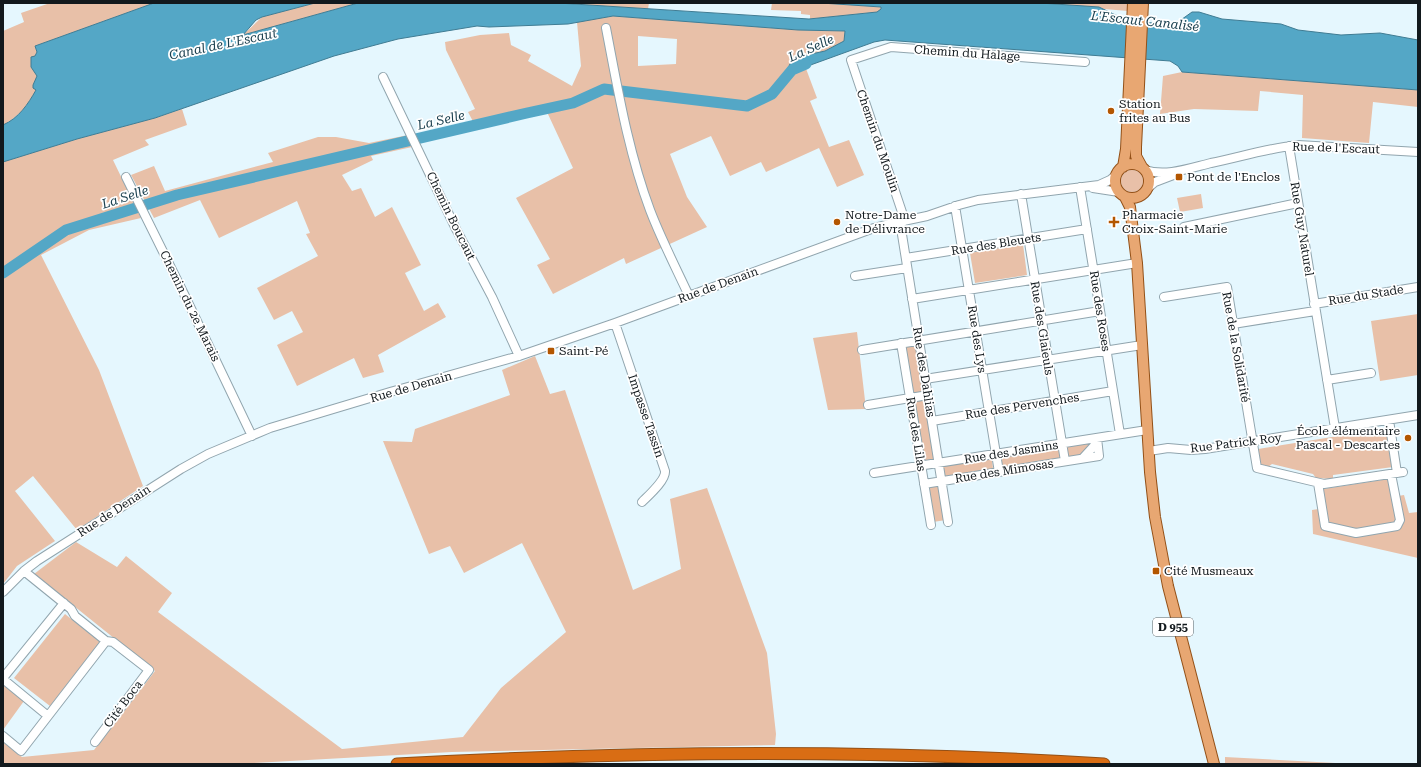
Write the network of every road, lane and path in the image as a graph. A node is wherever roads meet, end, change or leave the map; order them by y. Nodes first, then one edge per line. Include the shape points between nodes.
1 (1133, 3) edge
2 (1139, 9) edge
3 (606, 28) dead end
4 (851, 60) joint
5 (1085, 62) dead end
6 (1135, 70) junction
7 (383, 77) dead end
8 (1289, 146) junction
9 (1418, 152) edge
10 (1123, 166) junction
11 (1144, 168) junction
12 (1185, 170) junction
13 (1116, 175) junction
14 (126, 177) dead end
15 (1082, 187) junction
16 (1145, 192) junction
17 (1021, 194) junction
18 (1122, 195) junction
19 (1298, 203) junction
20 (955, 206) junction
21 (902, 221) junction
22 (1184, 227) dead end
23 (1087, 229) junction
24 (1028, 239) junction
25 (962, 250) junction
26 (906, 258) junction
27 (1137, 263) junction
28 (907, 268) junction
29 (1093, 270) junction
30 (855, 276) dead end
31 (1035, 279) junction
32 (1418, 287) edge
33 (969, 290) junction
34 (689, 296) junction
35 (1164, 297) dead end
36 (912, 299) junction
37 (1315, 307) junction
38 (1100, 311) junction
39 (1041, 322) junction
40 (615, 323) junction
41 (1233, 324) junction
42 (976, 332) junction
43 (919, 340) junction
44 (901, 343) junction
45 (1142, 345) junction
46 (862, 350) dead end
47 (1106, 350) junction
48 (519, 356) junction
49 (1048, 360) junction
50 (982, 370) junction
51 (1371, 373) dead end
52 (925, 379) junction
53 (1327, 380) junction
54 (1113, 391) junction
55 (928, 395) junction
56 (910, 398) junction
57 (1054, 401) junction
58 (868, 405) dead end
59 (989, 412) junction
60 (1418, 415) edge
61 (1389, 420) junction
62 (932, 421) junction
63 (1335, 428) junction
64 (1147, 430) junction
65 (1120, 434) junction
66 (252, 436) junction
67 (1097, 438) junction
68 (1252, 442) junction
69 (1062, 444) junction
70 (1149, 451) junction
71 (996, 455) junction
72 (1084, 458) junction
73 (1065, 461) junction
74 (939, 463) junction
75 (921, 466) junction
76 (999, 472) junction
77 (874, 473) dead end
78 (1397, 473) junction
79 (942, 481) junction
80 (1318, 483) junction
81 (924, 484) junction
82 (642, 502) dead end
83 (948, 522) dead end
84 (931, 525) dead end
85 (24, 571) junction
86 (3, 592) edge
87 (64, 603) junction
88 (106, 641) junction
89 (3, 679) edge
90 (48, 716) junction
91 (3, 736) edge
92 (95, 742) dead end
93 (1207, 750) junction
94 (397, 764) edge
95 (1104, 764) edge
96 (1208, 764) edge
97 (1214, 764) edge

1 - 2 main road
2 - 6 main road
3 - 34 street via 629,144 650,209
4 - 5 street, Chemin du Halage via 891,47
4 - 21 street, Chemin du Moulin
6 - 10 main road
6 - 11 main road via 1136,150 1137,158
7 - 48 street, Chemin Boucaut
8 - 9 street, Rue de l'Escaut
8 - 12 street, Rue de l'Escaut
8 - 19 street, Rue Guy Naturel
10 - 11 main road via 1133,164
10 - 13 main road
11 - 12 street, Rue de l'Escaut via 1156,173
11 - 16 main road via 1149,178
12 - 16 street, Rue de l'Escaut via 1155,182
13 - 15 street via 1104,183
13 - 18 main road via 1115,183
14 - 66 street, Chemin du 2e Marais
15 - 17 street, Rue de Denain
15 - 18 street
15 - 23 street, Rue des Roses
16 - 18 main road via 1132,198
16 - 27 main road, D 955 via 1137,207
17 - 20 street, Rue de Denain
17 - 24 street, Rue des Glaieuls
18 - 27 main road, D 955 via 1130,207
19 - 22 street
19 - 37 street, Rue Guy Naturel
20 - 21 street, Rue de Denain via 931,215
20 - 25 street, Rue des Lys
21 - 26 street, Rue des Dahlias
21 - 34 street, Rue de Denain via 880,226
23 - 24 street, Rue des Bleuets
23 - 29 street, Rue des Roses
24 - 25 street, Rue des Bleuets
24 - 31 street, Rue des Glaieuls
25 - 26 street, Rue des Bleuets
25 - 33 street, Rue des Lys
26 - 28 street, Rue des Dahlias
27 - 29 street
27 - 45 main road, D 955
28 - 30 street
28 - 36 street, Rue des Dahlias
29 - 31 street
29 - 38 street, Rue des Roses
31 - 33 street
31 - 39 street, Rue des Glaieuls
32 - 37 street, Rue du Stade
33 - 36 street
33 - 42 street, Rue des Lys
34 - 40 street, Rue de Denain
35 - 41 street, Rue de la Solidarité via 1227,287
36 - 43 street, Rue des Dahlias
37 - 41 street
37 - 53 street, Rue Guy Naturel
38 - 39 street
38 - 47 street, Rue des Roses
39 - 42 street
39 - 49 street, Rue des Glaieuls
40 - 48 street, Rue de Denain
40 - 82 street, Impasse Tassin via 665,471 665,476
41 - 68 street, Rue de la Solidarité
42 - 43 street
42 - 50 street, Rue des Lys
43 - 44 street
43 - 52 street, Rue des Dahlias
44 - 46 street
44 - 56 street, Rue des Lilas
45 - 47 street
45 - 64 main road, D 955
47 - 49 street
47 - 54 street, Rue des Roses
48 - 66 street, Rue de Denain via 297,420
49 - 50 street
49 - 57 street, Rue des Glaieuls
50 - 52 street
50 - 59 street, Rue des Lys
51 - 53 street
52 - 55 street, Rue des Dahlias
53 - 63 street, Rue Guy Naturel
54 - 57 street, Rue des Pervenches
54 - 65 street, Rue des Roses
55 - 56 street
55 - 62 street, Rue des Dahlias
56 - 58 street
56 - 75 street, Rue des Lilas
57 - 59 street, Rue des Pervenches
57 - 69 street, Rue des Glaieuls
59 - 62 street, Rue des Pervenches
59 - 71 street, Rue des Lys
60 - 61 street, Rue Patrick Roy
61 - 63 street, Rue Patrick Roy
61 - 78 street
62 - 74 street, Rue des Dahlias
63 - 68 street, Rue Patrick Roy
64 - 65 street, Rue des Jasmins
64 - 70 main road, D 955
65 - 67 street, Rue des Jasmins
66 - 85 street, Rue de Denain via 208,454 167,477
67 - 69 street, Rue des Jasmins
67 - 72 street
67 - 72 street, Rue des Mimosas via 1099,456
68 - 70 street, Rue Patrick Roy via 1205,449 1168,448
68 - 80 street, Rue de la Solidarité via 1257,468
69 - 71 street, Rue des Jasmins
69 - 73 street, Rue des Glaieuls
70 - 93 main road, D 955 via 1152,497 1167,581
71 - 74 street, Rue des Jasmins
71 - 76 street, Rue des Lys
72 - 73 street, Rue des Mimosas
73 - 76 street, Rue des Mimosas
74 - 75 street, Rue des Jasmins
74 - 79 street, Rue des Dahlias
75 - 77 street, Rue des Jasmins
75 - 81 street, Rue des Lilas
76 - 79 street, Rue des Mimosas
78 - 80 street via 1328,484
78 - 80 street via 1400,520 1397,526 1356,533 1325,526
79 - 81 street, Rue des Mimosas
79 - 83 street, Rue des Dahlias
81 - 84 street, Rue des Lilas
85 - 86 street, Rue de Denain
85 - 87 street, Cité Boca
87 - 88 street, Cité Boca via 75,616
87 - 89 street
88 - 90 street
88 - 92 street, Cité Boca via 113,642 149,670
89 - 90 street
90 - 91 street via 21,751
93 - 96 main road, D 955
93 - 97 main road, D 955
94 - 95 highway via 588,755 771,753

